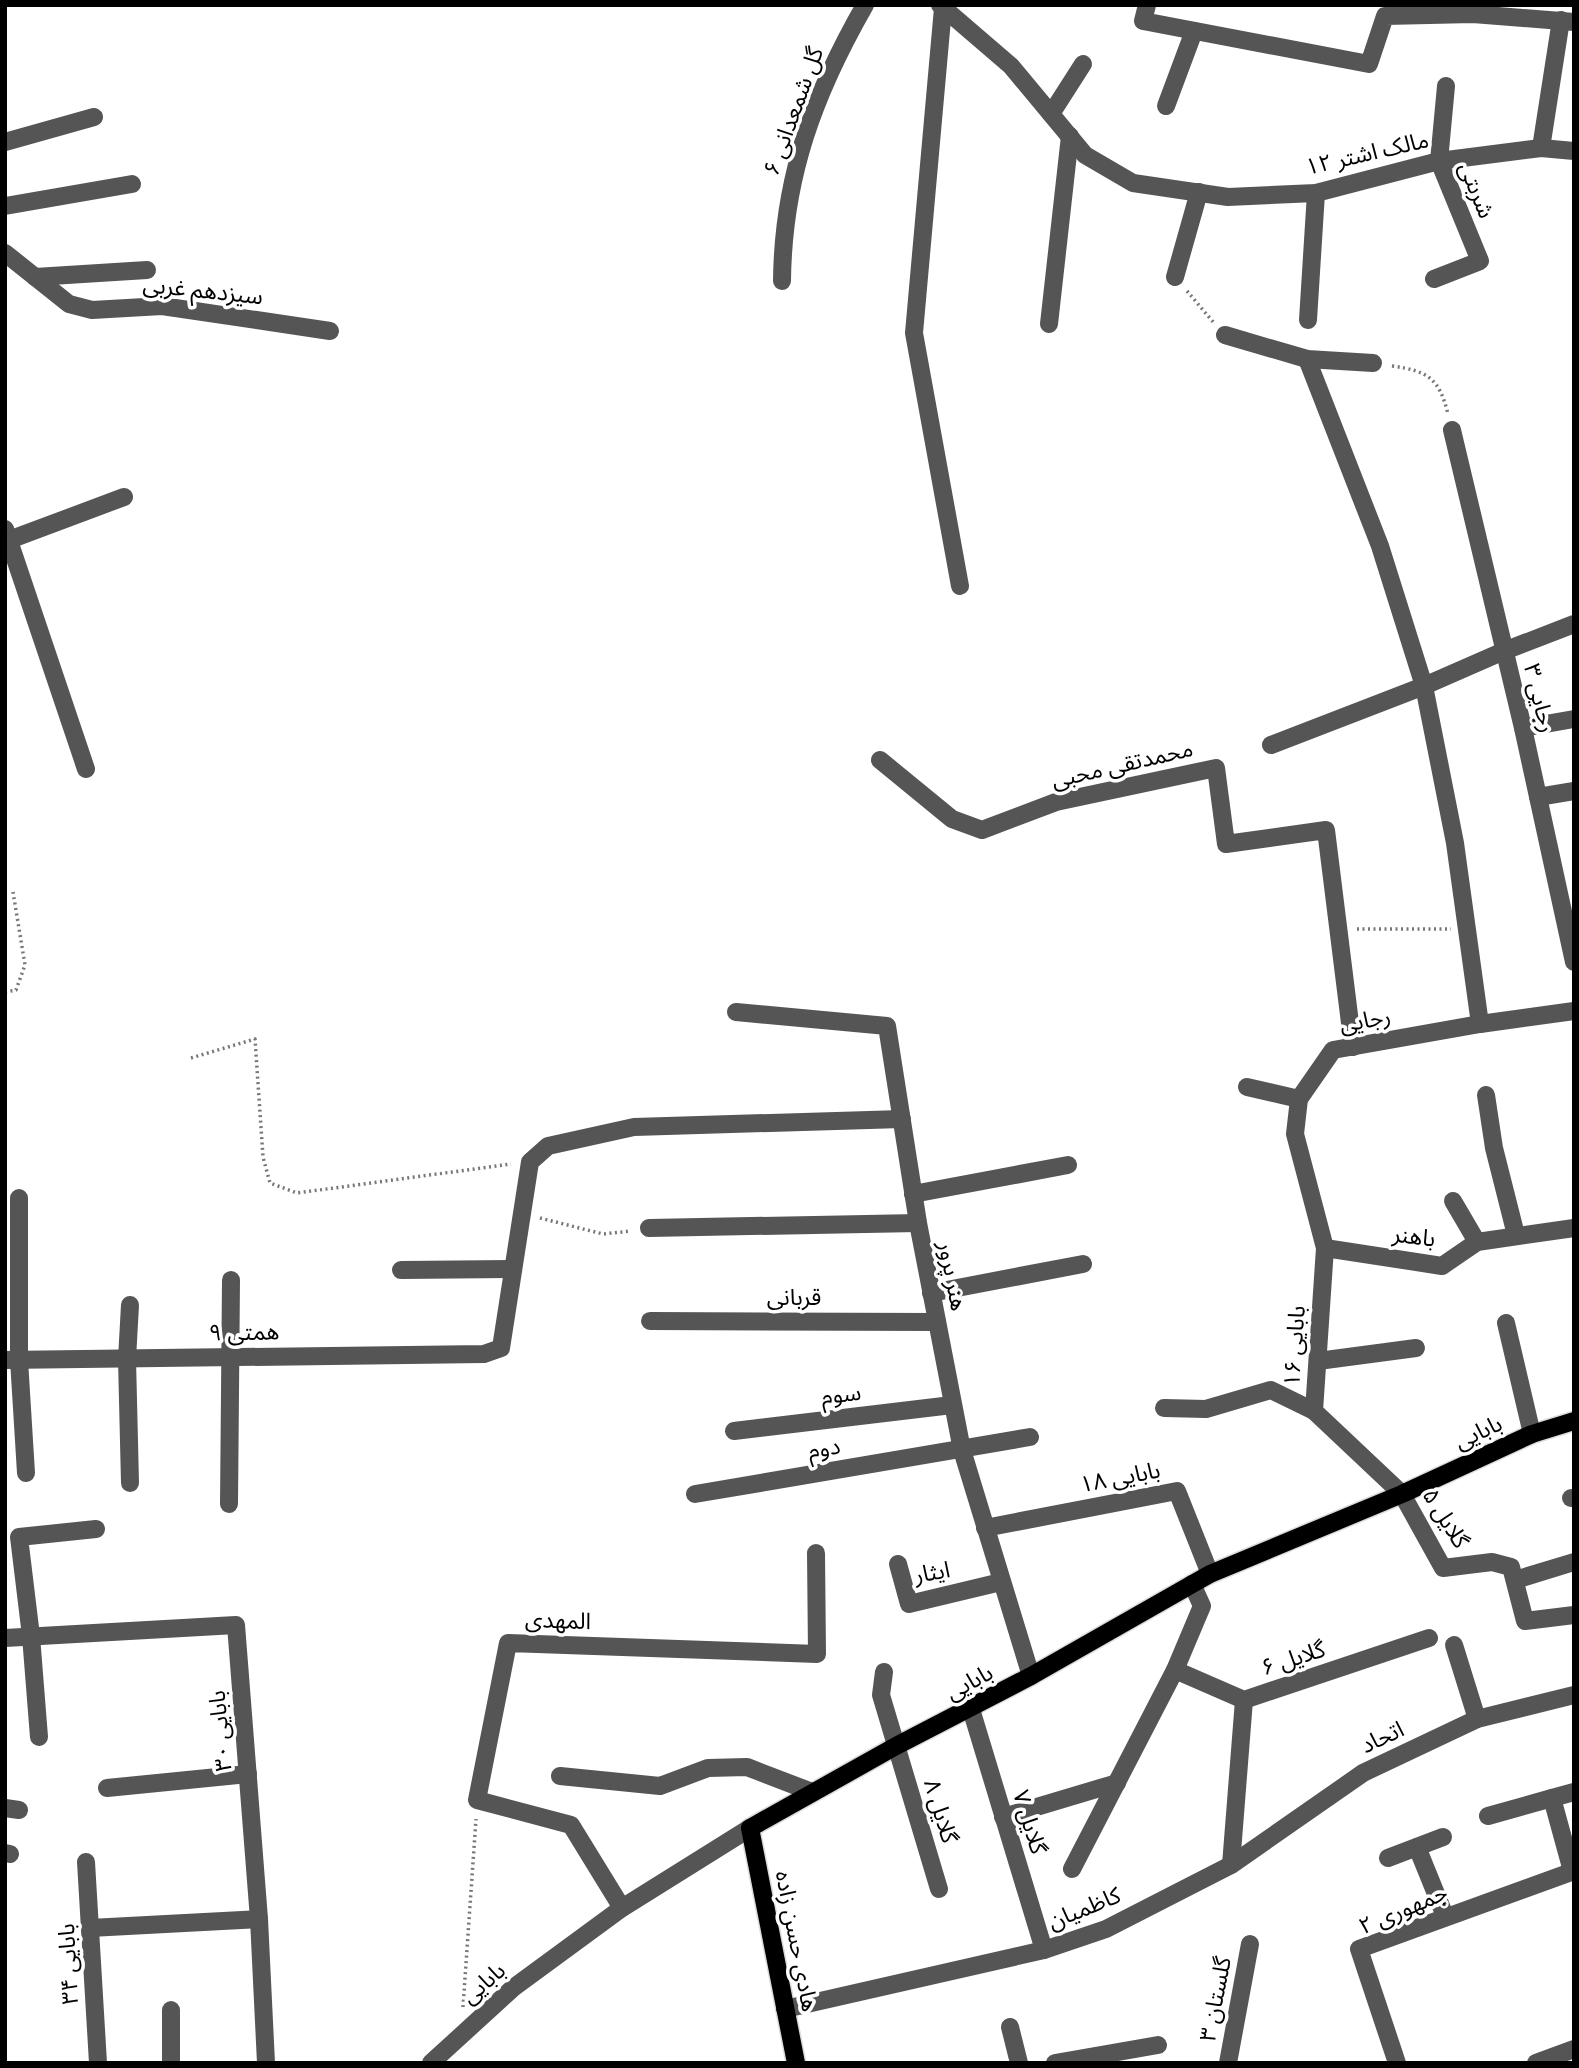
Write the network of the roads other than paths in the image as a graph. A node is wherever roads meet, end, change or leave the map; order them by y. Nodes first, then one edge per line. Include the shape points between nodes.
1 (866, 5) edge
2 (1147, 5) edge
3 (942, 7) edge
4 (1568, 21) edge
5 (1194, 31) junction
6 (1083, 64) dead end
7 (1446, 86) dead end
8 (1166, 106) dead end
9 (1051, 114) junction
10 (94, 117) dead end
11 (1070, 136) junction
12 (5, 142) edge
13 (1541, 148) junction
14 (1574, 150) edge
15 (1440, 161) junction
16 (132, 184) dead end
17 (1199, 192) junction
18 (1316, 193) junction
19 (5, 206) edge
20 (5, 253) edge
21 (146, 270) dead end
22 (35, 277) junction
23 (1175, 277) road end
24 (1434, 279) dead end
25 (782, 281) dead end
26 (1308, 320) dead end
27 (1049, 324) dead end
28 (330, 331) dead end
29 (1225, 335) road end
30 (1307, 359) junction
31 (1373, 363) road end
32 (1452, 430) road end
33 (124, 497) dead end
34 (7, 535) edge
35 (960, 586) dead end
36 (1574, 624) edge
37 (1504, 651) junction
38 (1424, 687) junction
39 (1574, 719) edge
40 (1523, 728) junction
41 (1271, 745) dead end
42 (880, 760) dead end
43 (86, 769) dead end
44 (1574, 791) edge
45 (1538, 797) junction
46 (1574, 962) edge
47 (1574, 1011) edge
48 (736, 1012) dead end
49 (1480, 1024) junction
50 (1353, 1046) junction
51 (1247, 1087) dead end
52 (1486, 1095) dead end
53 (1299, 1099) junction
54 (902, 1119) junction
55 (1068, 1164) dead end
56 (913, 1195) junction
57 (19, 1198) dead end
58 (1453, 1201) dead end
59 (918, 1223) junction
60 (649, 1228) road end
61 (1574, 1228) edge
62 (1516, 1235) junction
63 (1477, 1242) junction
64 (1325, 1248) junction
65 (1083, 1264) dead end
66 (513, 1269) junction
67 (401, 1270) dead end
68 (231, 1280) dead end
69 (931, 1293) junction
70 (130, 1305) dead end
71 (650, 1321) dead end
72 (937, 1322) junction
73 (1506, 1323) dead end
74 (1416, 1348) dead end
75 (229, 1357) junction
76 (127, 1359) junction
77 (12, 1360) edge
78 (1318, 1361) junction
79 (953, 1405) junction
80 (1164, 1408) dead end
81 (1314, 1411) junction
82 (1574, 1421) edge
83 (734, 1431) dead end
84 (1532, 1434) junction
85 (1030, 1437) dead end
86 (962, 1450) junction
87 (26, 1473) dead end
88 (130, 1483) dead end
89 (695, 1494) dead end
90 (1402, 1494) junction
91 (229, 1504) dead end
92 (985, 1528) junction
93 (96, 1529) dead end
94 (12, 1538) edge
95 (816, 1552) dead end
96 (1574, 1562) edge
97 (898, 1564) dead end
98 (1210, 1574) junction
99 (1515, 1580) junction
100 (1001, 1582) junction
101 (1192, 1584) junction
102 (1574, 1615) edge
103 (31, 1636) junction
104 (5, 1638) edge
105 (1429, 1638) dead end
106 (1454, 1645) dead end
107 (1175, 1670) junction
108 (884, 1672) dead end
109 (1031, 1676) junction
110 (1574, 1695) edge
111 (1244, 1700) junction
112 (971, 1709) junction
113 (1477, 1719) junction
114 (40, 1737) dead end
115 (896, 1746) junction
116 (248, 1774) junction
117 (560, 1776) dead end
118 (1117, 1783) junction
119 (107, 1788) dead end
120 (812, 1792) junction
121 (1574, 1792) edge
122 (1552, 1798) junction
123 (1488, 1816) dead end
124 (1003, 1817) junction
125 (750, 1828) junction
126 (1443, 1837) dead end
127 (1417, 1847) junction
128 (1388, 1858) dead end
129 (86, 1863) dead end
130 (1231, 1865) junction
131 (1072, 1870) dead end
132 (1573, 1871) edge
133 (939, 1889) dead end
134 (622, 1908) junction
135 (1445, 1916) junction
136 (259, 1919) junction
137 (90, 1928) junction
138 (1251, 1944) dead end
139 (1044, 1950) junction
140 (785, 2009) junction
141 (171, 2010) dead end
142 (1010, 2027) dead end
143 (1158, 2045) dead end
144 (1574, 2049) edge
145 (791, 2062) edge
146 (98, 2063) edge
147 (171, 2063) edge
148 (267, 2063) edge
149 (431, 2063) edge
150 (1019, 2063) edge
151 (1055, 2063) edge
152 (1228, 2063) edge
153 (1397, 2063) edge
154 (1536, 2063) edge

1 - 25 street, گل شمعدانی ۶ via 820,95 795,166 786,212
2 - 5 street via 1143,21
3 - 9 street, مالک اشتر ۱۲ via 1010,66
3 - 35 street via 914,333
4 - 5 street via 1473,14 1385,16 1369,64
4 - 13 street
5 - 8 street
6 - 9 street
7 - 15 street, شربتی
9 - 11 street, مالک اشتر ۱۲
10 - 12 street
11 - 17 street, مالک اشتر ۱۲ via 1085,155 1133,183
11 - 27 street
13 - 14 street, مالک اشتر ۱۲
13 - 15 street, مالک اشتر ۱۲
15 - 18 street, مالک اشتر ۱۲
15 - 24 street, شربتی via 1480,261
16 - 19 street
17 - 18 street, مالک اشتر ۱۲ via 1228,197
17 - 23 street
18 - 26 street
20 - 22 street, سیزدهم غربی
21 - 22 street
22 - 28 street, سیزدهم غربی via 69,304 93,310 162,306
29 - 30 street
30 - 31 street
30 - 38 street via 1380,545
32 - 37 street, رجایی ۳
33 - 34 street
34 - 43 street
36 - 37 street
37 - 38 street
37 - 40 street, رجایی ۳
38 - 41 street
38 - 49 street via 1455,843
39 - 40 street
40 - 45 street, رجایی ۳
42 - 50 street, محمدتقی محبی via 952,819 982,830 1056,802 1216,768 1226,844 1326,830
44 - 45 street
45 - 46 street, رجایی ۳
47 - 49 street, رجایی
48 - 54 street, هنر پرور via 887,1026
49 - 50 street, رجایی
50 - 53 street, رجایی via 1333,1050
51 - 53 street
52 - 62 street
53 - 64 street, رجایی via 1295,1133
54 - 56 street, هنر پرور
54 - 66 street via 634,1127 548,1146 530,1161
55 - 56 street
56 - 59 street, هنر پرور
57 - 77 street
58 - 63 street
59 - 60 street
59 - 69 street, هنر پرور
61 - 62 street, باهنر
62 - 63 street, باهنر
63 - 64 street, باهنر via 1442,1266
64 - 78 street, بابایی ۱۶
65 - 69 street
66 - 67 street
66 - 75 street, همتی ۹ via 501,1348 484,1354
68 - 75 street
69 - 72 street, هنر پرور
70 - 76 street
71 - 72 street, قربانی
72 - 79 street, هنر پرور
73 - 84 street
74 - 78 street
75 - 76 street, همتی ۹
75 - 91 street
76 - 77 street, همتی ۹
76 - 88 street
77 - 87 street
78 - 81 street, بابایی ۱۶
79 - 83 street, سوم
79 - 86 street, هنر پرور
80 - 81 street via 1206,1409 1271,1390
81 - 90 street, بابایی ۱۶
82 - 84 main road, بابایی
84 - 90 main road, بابایی
85 - 86 street, دوم
86 - 89 street, دوم
86 - 92 street, هنر پرور
90 - 98 main road, بابایی
90 - 99 street, گلایل ۵ via 1443,1568 1492,1562 1511,1567
92 - 98 street, بابایی ۱۸ via 1177,1491
92 - 100 street, هنر پرور
93 - 94 street
94 - 103 street
95 - 134 street, المهدی via 817,1654 508,1643 477,1800 571,1825
96 - 99 street
97 - 100 street, ایثار via 909,1604
98 - 101 main road, بابایی
99 - 102 street via 1525,1621
100 - 109 street, هنر پرور
101 - 107 street via 1202,1606
101 - 109 main road, بابایی
103 - 104 street, بابایی ۳۰
103 - 114 street
103 - 116 street, بابایی ۳۰ via 236,1625
105 - 111 street, گلایل ۶
106 - 113 street
107 - 111 street, گلایل ۶
107 - 118 street
108 - 115 street, گلایل ۸ via 881,1695
109 - 112 main road, بابایی
110 - 113 street, اتحاد
111 - 130 street
112 - 115 main road, بابایی
112 - 124 street, گلایل ۷
113 - 130 street, اتحاد via 1363,1773
115 - 120 main road, بابایی
115 - 133 street, گلایل ۸
116 - 119 street
116 - 136 street, بابایی ۳۰
117 - 120 street via 660,1786 708,1768 747,1767
118 - 124 street
118 - 131 street
120 - 125 main road, بابایی
121 - 122 street
122 - 123 street
122 - 132 street
124 - 139 street, گلایل ۷
125 - 134 street, بابایی
125 - 140 main road, هادی حسن زاده
126 - 127 street
127 - 128 street
127 - 135 street
129 - 137 street, بابایی ۳۴
130 - 139 street, کاظمیان via 1107,1929
132 - 135 street, جمهوری ۲
134 - 149 street, بابایی via 513,1988
135 - 153 street, جمهوری ۲ via 1359,1949
136 - 137 street
136 - 148 street, بابایی ۳۰
137 - 146 street, بابایی ۳۴
138 - 152 street, گلستان ۳
139 - 140 street, کاظمیان
140 - 145 main road, هادی حسن زاده
141 - 147 street
142 - 150 street
143 - 151 street
144 - 154 street

